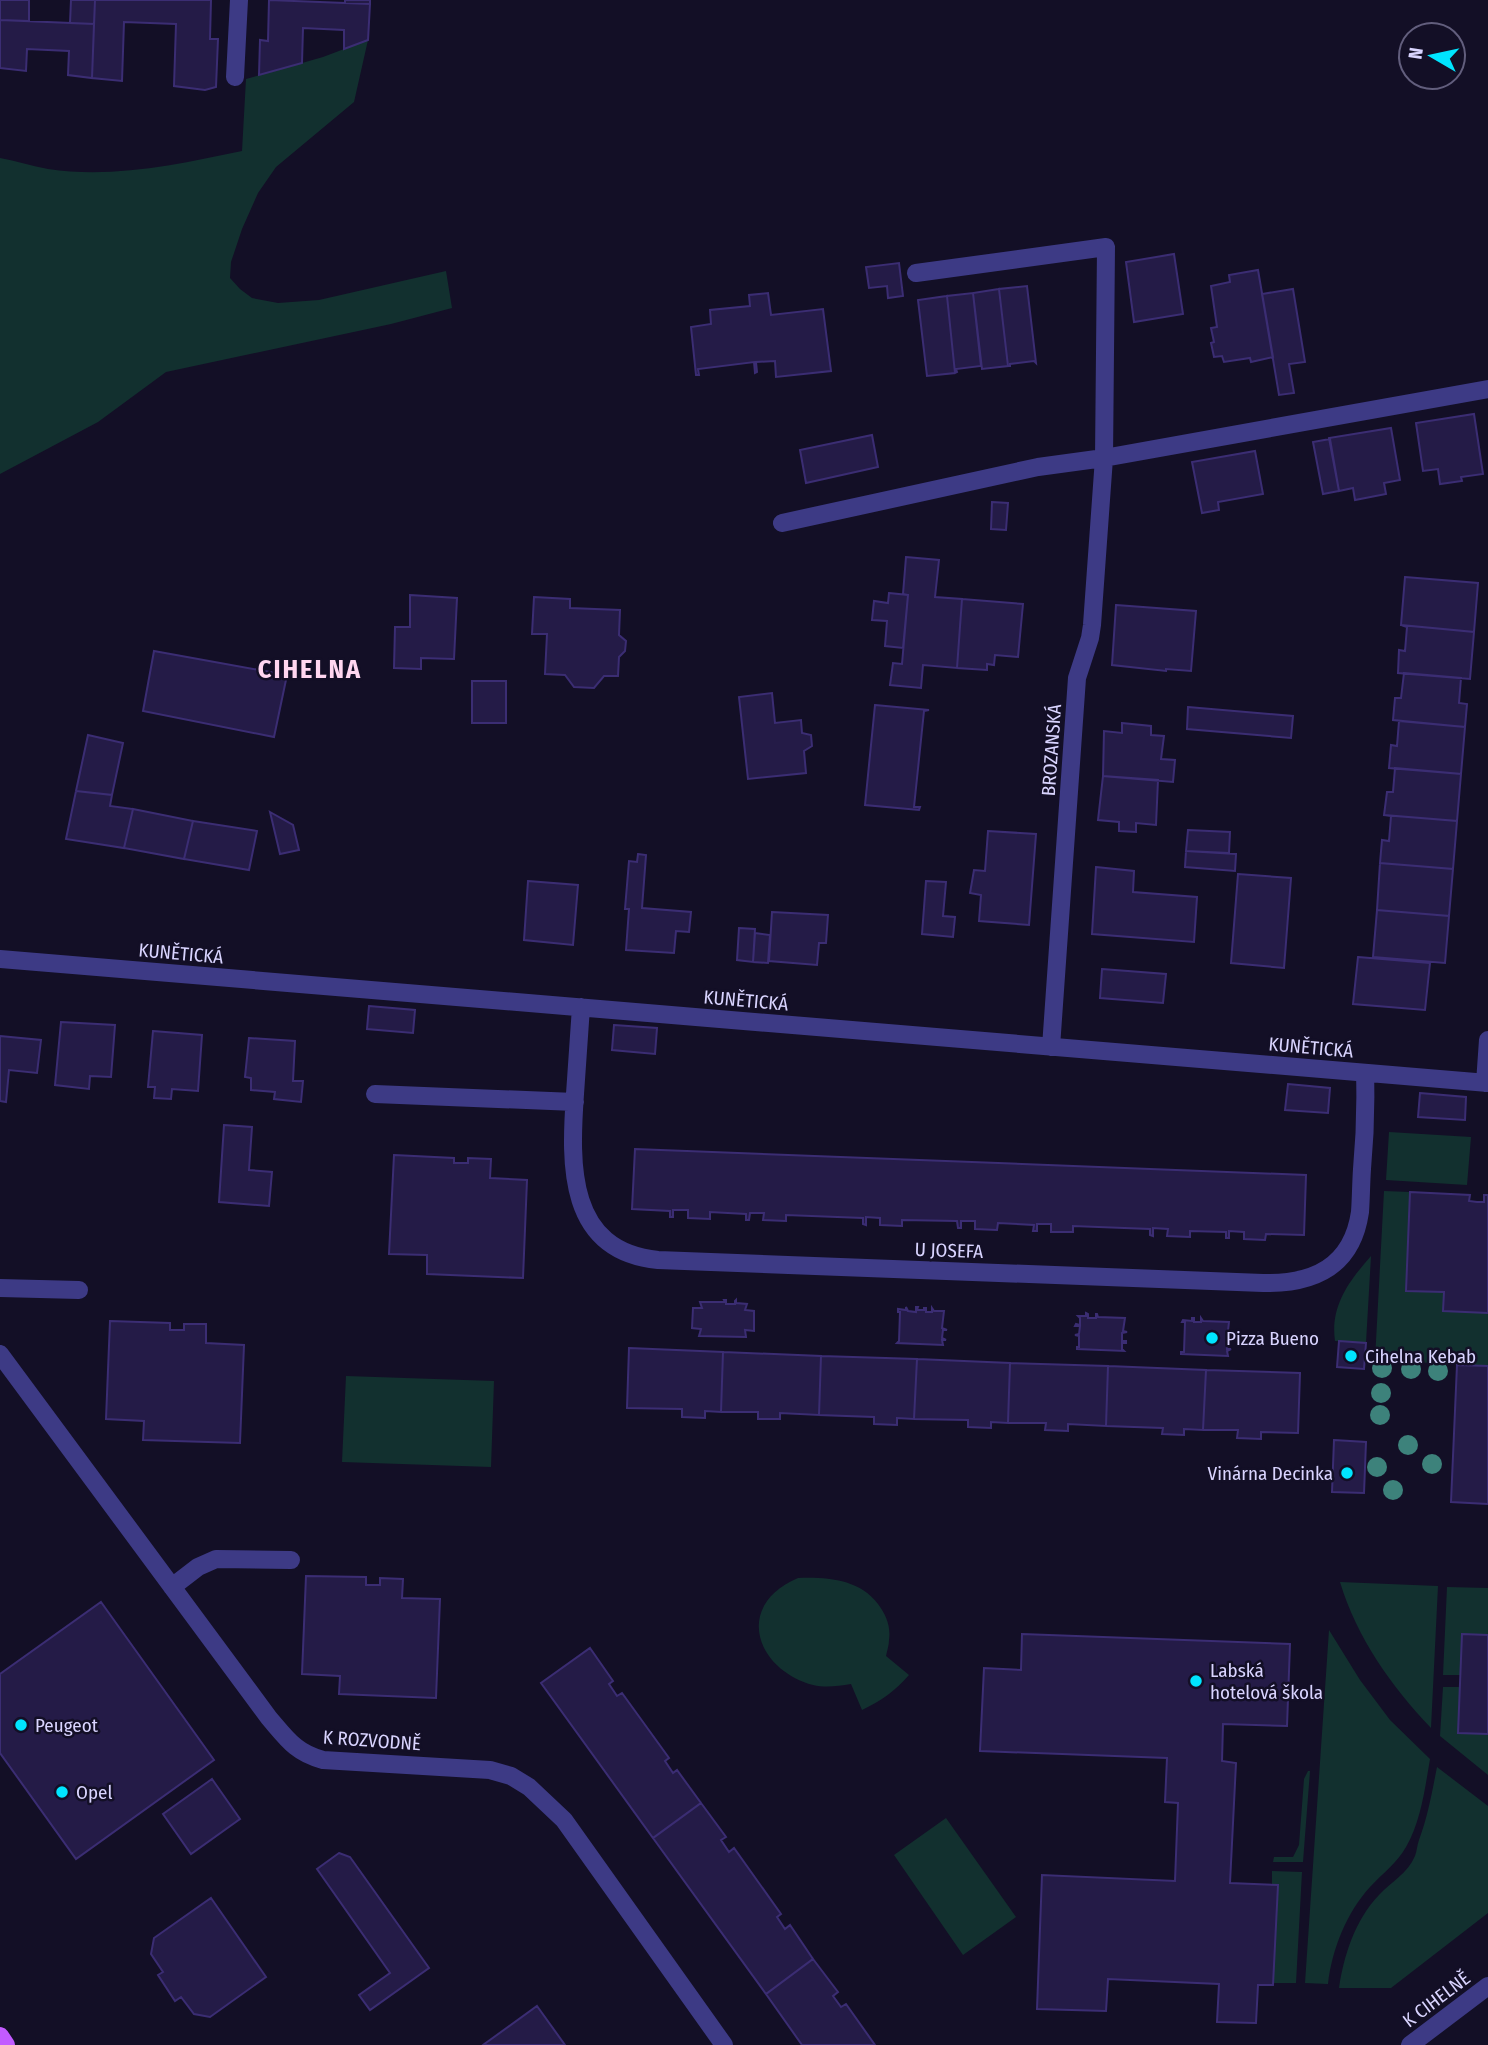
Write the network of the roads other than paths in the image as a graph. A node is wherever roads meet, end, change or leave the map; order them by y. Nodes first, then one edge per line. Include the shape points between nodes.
1 (239, 0) edge
2 (235, 77) dead end
3 (916, 273) dead end
4 (1488, 389) edge
5 (1104, 458) junction
6 (782, 523) dead end
7 (0, 959) edge
8 (581, 1007) junction
9 (1488, 1040) edge
10 (1051, 1047) junction
11 (1365, 1073) junction
12 (1486, 1083) edge
13 (375, 1094) dead end
14 (575, 1102) junction
15 (0, 1287) edge
16 (79, 1290) dead end
17 (0, 1354) edge
18 (291, 1560) dead end
19 (172, 1587) junction
20 (1488, 1986) edge
21 (0, 2036) edge
22 (6, 2045) edge
23 (724, 2045) edge
24 (1410, 2045) edge

1 - 2 street
3 - 5 street, BROZANSKÁ via 1107,247
4 - 5 street
5 - 6 street via 1038,467
5 - 10 street, BROZANSKÁ via 1092,625 1077,678
7 - 8 street, KUNĚTICKÁ
8 - 10 street, KUNĚTICKÁ
8 - 14 street, U JOSEFA
9 - 12 street
10 - 11 street, KUNĚTICKÁ
11 - 12 street, KUNĚTICKÁ
11 - 14 street, U JOSEFA via 1366,1122 1355,1231 1325,1271 1282,1283 638,1256 606,1241 584,1212 574,1172
13 - 14 street
15 - 16 street
17 - 19 street, K ROZVODNĚ
18 - 19 street via 216,1559
19 - 23 street, K ROZVODNĚ via 269,1718 309,1757 490,1770 511,1776 547,1802
20 - 24 street, K CIHELNĚ
21 - 22 main road

